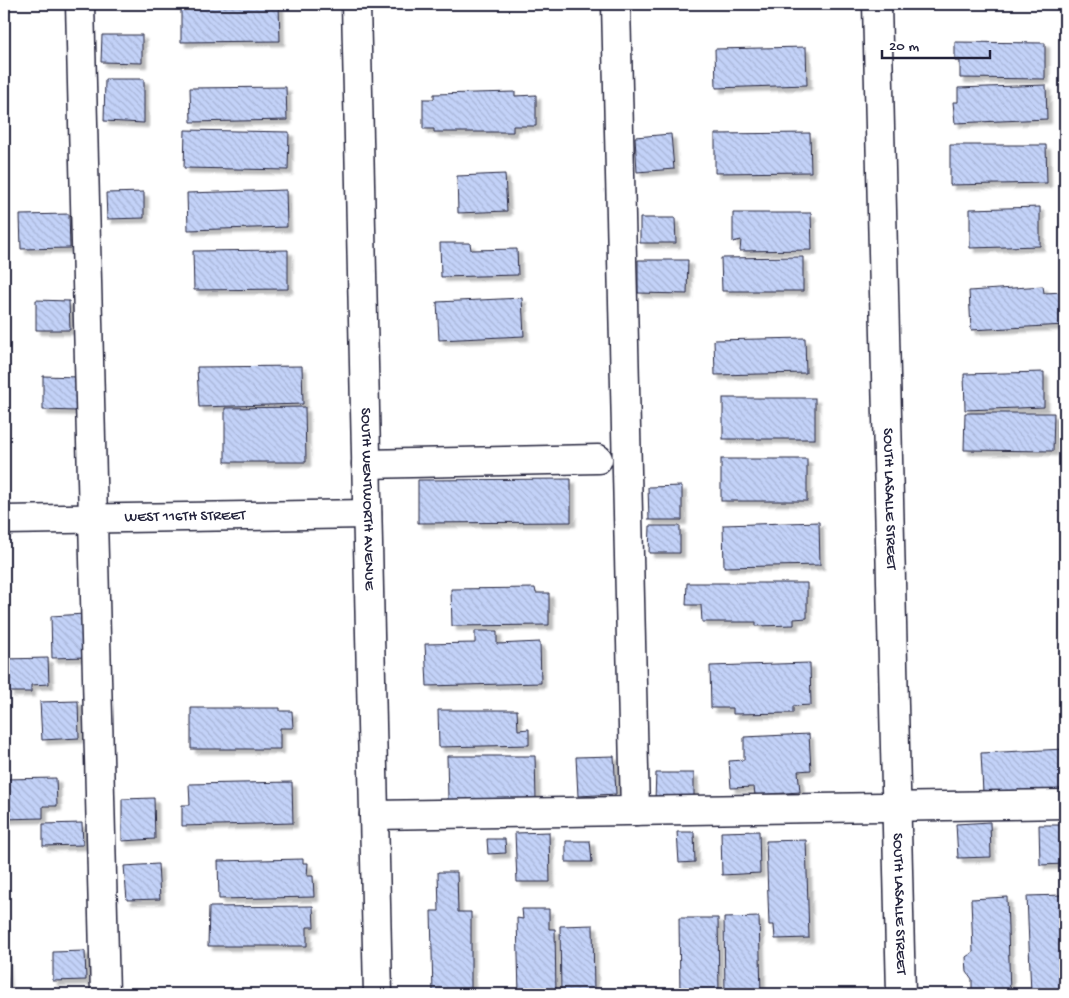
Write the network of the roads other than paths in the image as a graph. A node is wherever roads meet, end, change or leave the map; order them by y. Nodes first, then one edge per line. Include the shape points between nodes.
1 (80, 4) edge
2 (356, 4) edge
3 (616, 4) edge
4 (877, 4) edge
5 (598, 459) dead end
6 (366, 464) junction
7 (367, 514) junction
8 (93, 519) junction
9 (4, 520) edge
10 (1065, 804) edge
11 (897, 806) junction
12 (635, 811) junction
13 (374, 815) junction
14 (105, 994) edge
15 (378, 994) edge
16 (901, 994) edge

1 - 8 street
2 - 6 street, SOUTH WENTWORTH AVENUE
3 - 12 street
4 - 11 street, SOUTH LASALLE STREET
5 - 6 street
6 - 7 street, SOUTH WENTWORTH AVENUE
7 - 8 street, WEST 116TH STREET
7 - 13 street, SOUTH WENTWORTH AVENUE
8 - 9 street, WEST 116TH STREET
8 - 14 street
10 - 11 street
11 - 12 street
11 - 16 street, SOUTH LASALLE STREET
12 - 13 street
13 - 15 street, SOUTH WENTWORTH AVENUE

